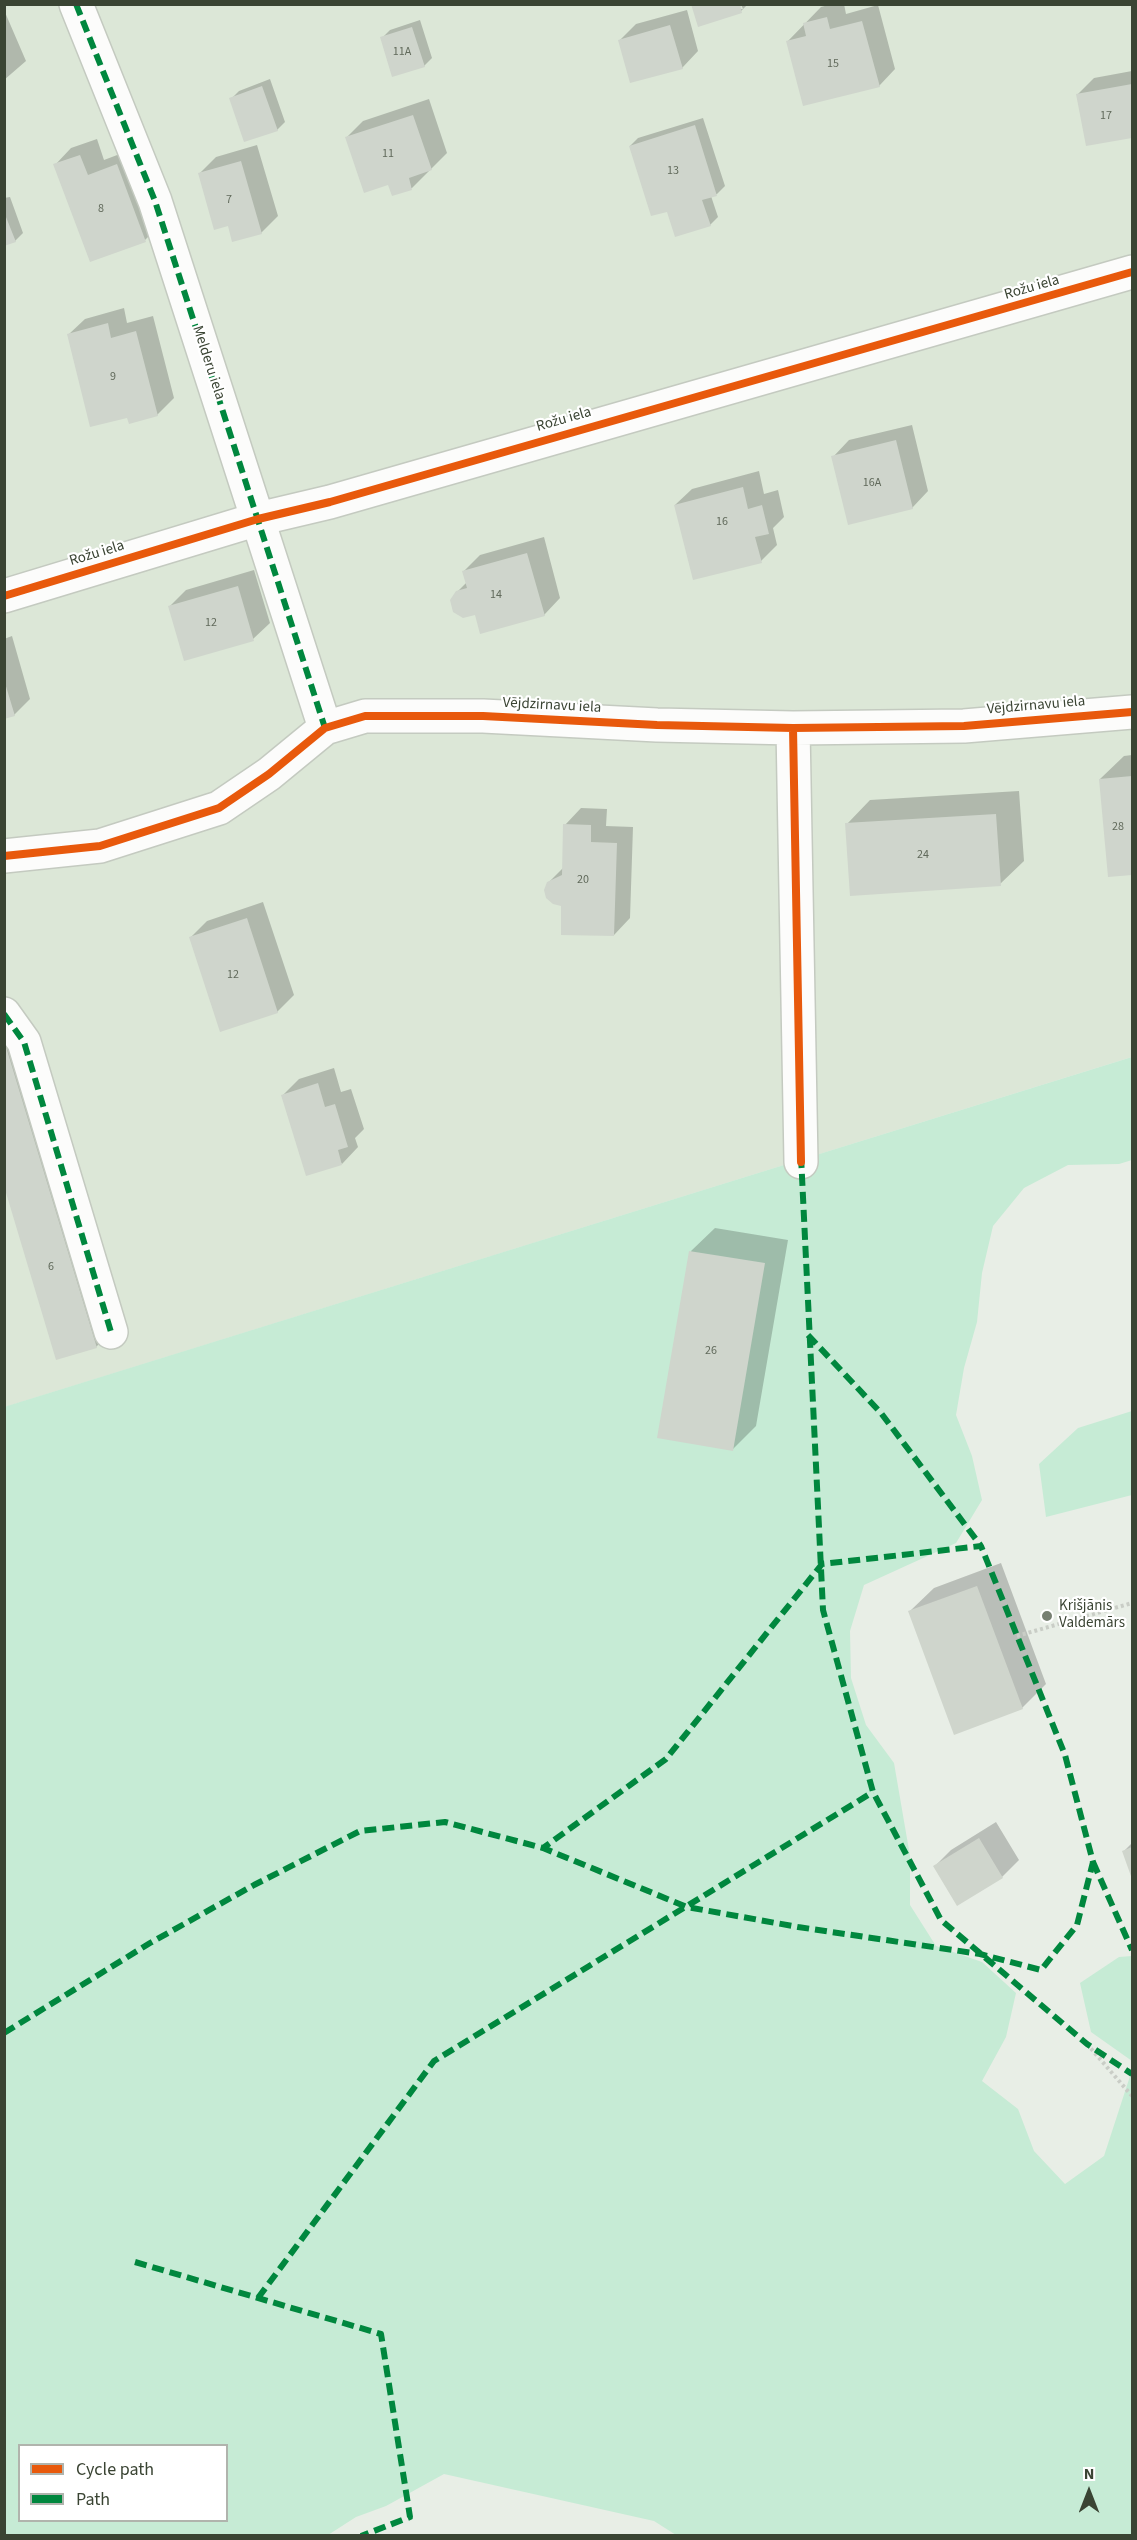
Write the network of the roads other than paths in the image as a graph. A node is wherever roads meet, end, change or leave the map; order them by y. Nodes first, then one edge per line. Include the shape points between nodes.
1 (76, 4) edge
2 (1132, 272) edge
3 (258, 519) junction
4 (4, 596) edge
5 (1132, 712) edge
6 (325, 728) junction
7 (793, 728) junction
8 (4, 856) edge
9 (4, 1014) edge
10 (801, 1161) dead end
11 (111, 1332) dead end

1 - 3 street, Melderu iela via 155,201
2 - 3 street, Rožu iela
3 - 4 street, Rožu iela
3 - 6 street, Melderu iela
5 - 7 street, Vējdzirnavu iela via 964,726
6 - 7 street, Vējdzirnavu iela via 365,716 483,716
6 - 8 street, Vējdzirnavu iela via 219,808 100,846
7 - 10 street
9 - 11 street via 24,1042

